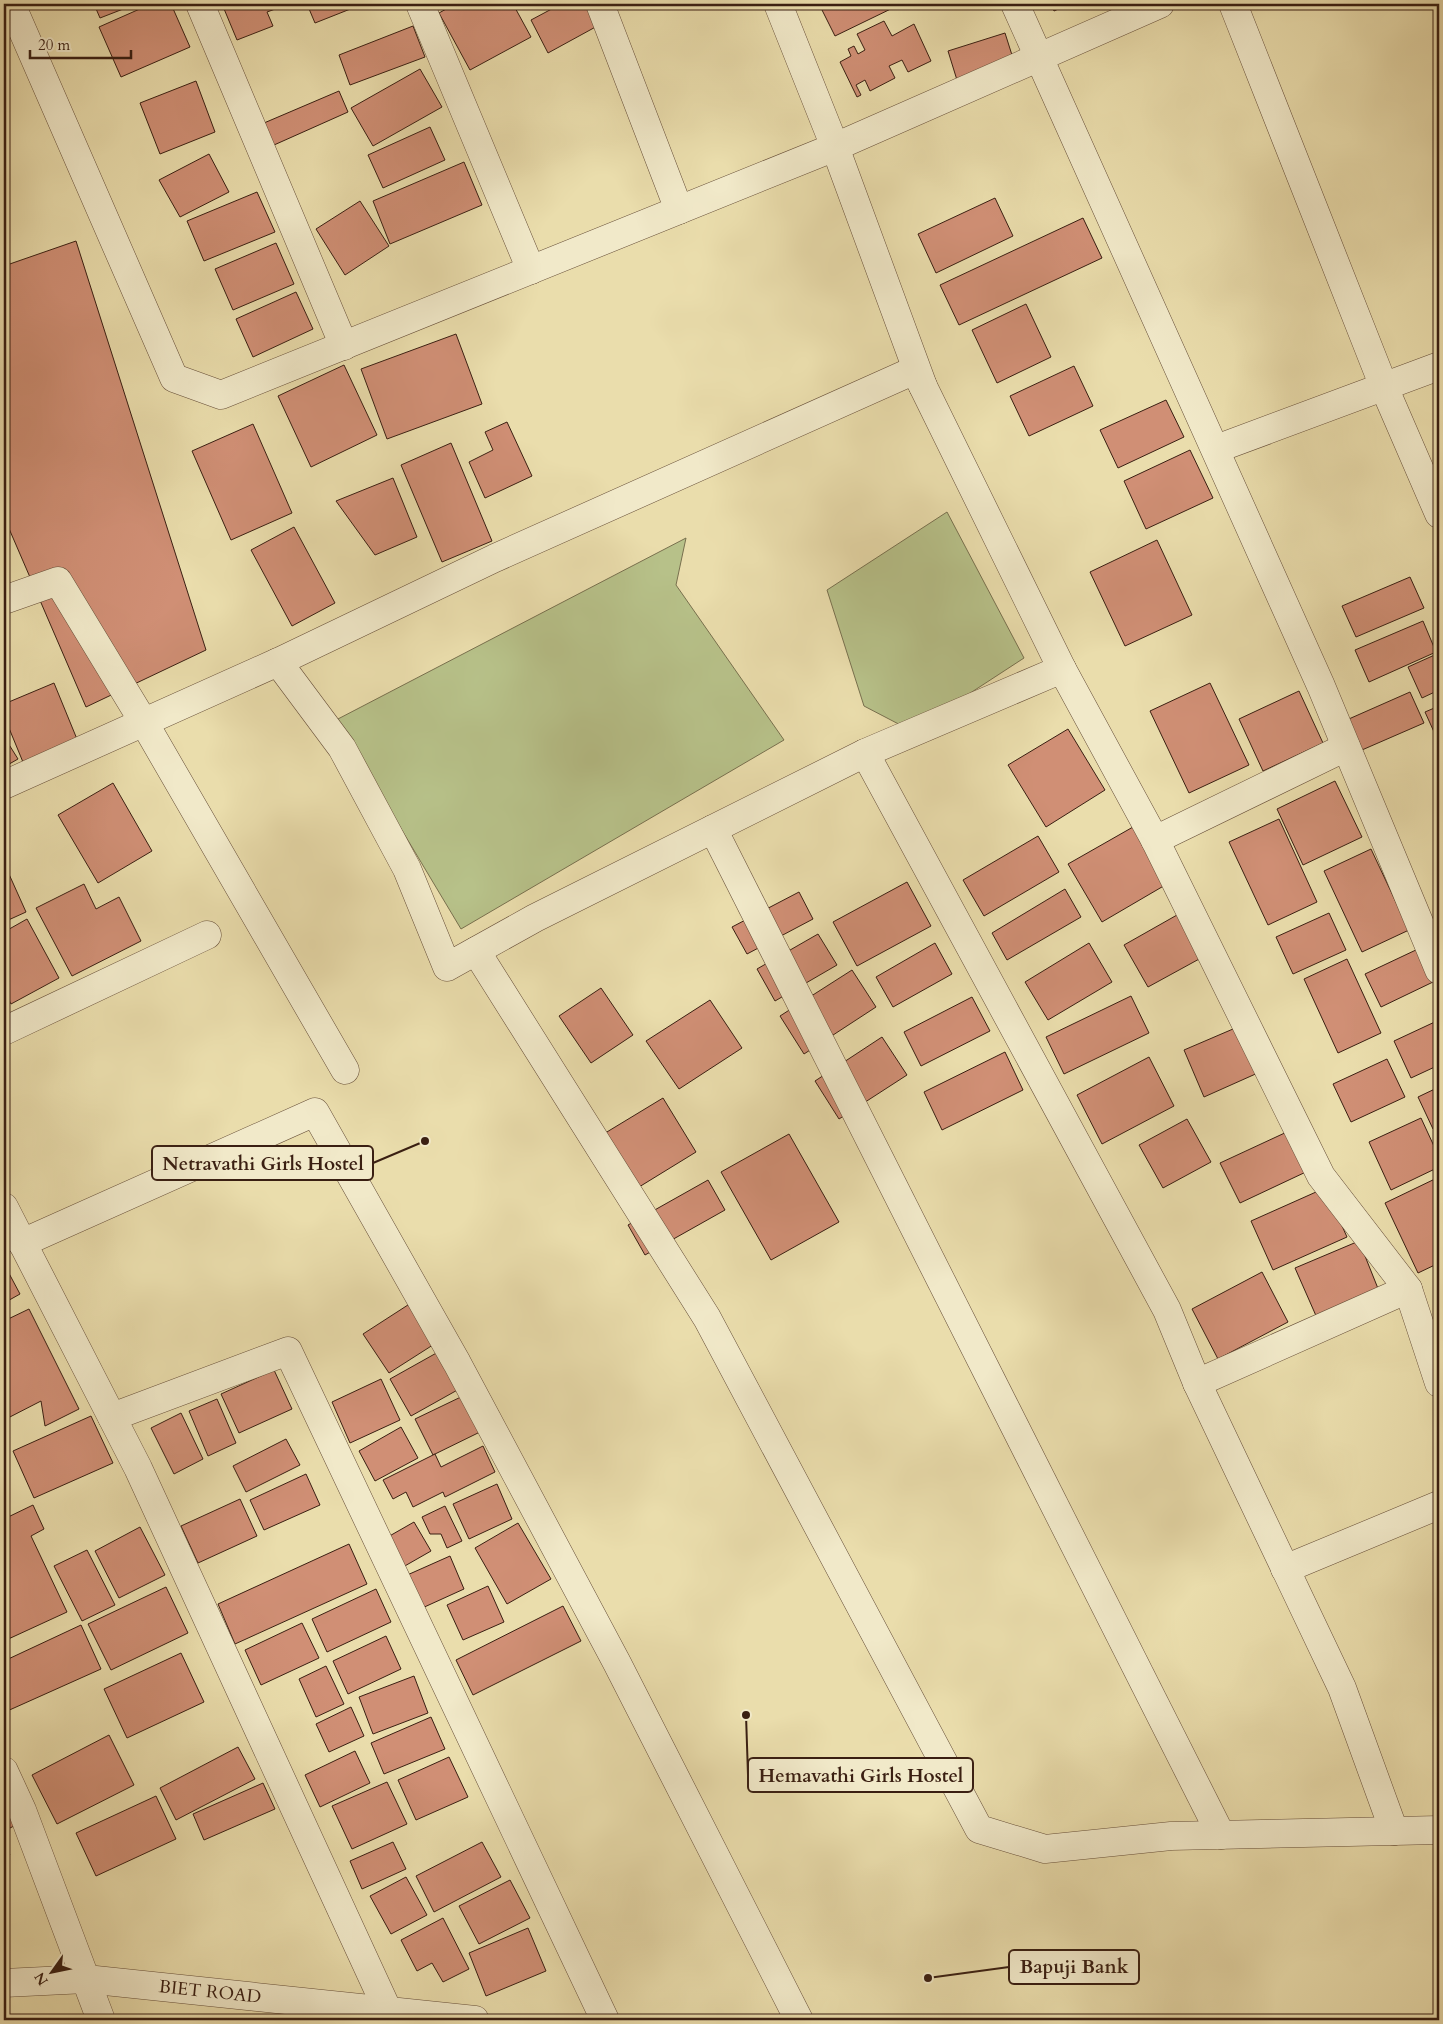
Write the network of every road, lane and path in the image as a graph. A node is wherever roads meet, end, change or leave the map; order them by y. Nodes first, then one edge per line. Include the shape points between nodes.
1 (11, 4) edge
2 (200, 4) edge
3 (420, 4) edge
4 (600, 4) edge
5 (778, 4) edge
6 (1015, 4) edge
7 (1160, 4) edge
8 (1233, 4) edge
9 (1040, 56) junction
10 (835, 147) junction
11 (679, 210) junction
12 (531, 270) junction
13 (344, 346) junction
14 (1439, 366) edge
15 (1384, 387) junction
16 (925, 391) junction
17 (1216, 449) junction
18 (1439, 514) edge
19 (4, 600) edge
20 (278, 662) junction
21 (1062, 669) junction
22 (144, 723) junction
23 (1346, 747) junction
24 (865, 752) junction
25 (4, 785) edge
26 (713, 829) junction
27 (1155, 840) junction
28 (207, 935) dead end
29 (476, 951) junction
30 (1439, 970) edge
31 (4, 1031) edge
32 (345, 1070) dead end
33 (4, 1206) edge
34 (22, 1242) junction
35 (1408, 1289) junction
36 (1197, 1383) junction
37 (1439, 1383) edge
38 (112, 1418) junction
39 (1439, 1505) edge
40 (1285, 1569) junction
41 (4, 1771) edge
42 (1439, 1830) edge
43 (1394, 1831) junction
44 (1220, 1835) junction
45 (86, 1979) junction
46 (4, 1983) edge
47 (388, 2011) junction
48 (101, 2020) edge
49 (475, 2020) edge
50 (605, 2020) edge
51 (799, 2020) edge

1 - 13 street via 174,378 222,395
2 - 13 street
3 - 12 street
4 - 11 street
5 - 10 street
6 - 9 street
7 - 9 street
8 - 15 street
9 - 10 street
9 - 17 street
10 - 11 street
10 - 16 street
11 - 12 street
12 - 13 street
14 - 15 street
15 - 17 street
15 - 18 street
16 - 20 street via 916,370 495,558
16 - 21 street
17 - 23 street
19 - 22 street via 58,581
20 - 22 street
20 - 29 street via 342,748 407,869 447,966
21 - 24 street
21 - 27 street
22 - 25 street
22 - 32 street
23 - 27 street
23 - 30 street
24 - 26 street
24 - 36 street via 1167,1310
26 - 29 street via 534,918
26 - 44 street
27 - 35 street via 1321,1176
28 - 31 street
29 - 44 street via 707,1318 979,1829 1045,1849 1171,1836
33 - 34 street
34 - 38 street
34 - 51 street via 315,1112 457,1363 608,1646
35 - 36 street
35 - 37 street
36 - 40 street
38 - 47 street via 143,1477
38 - 50 street via 288,1350
39 - 40 street
40 - 43 street via 1342,1688
41 - 45 street
42 - 43 street
43 - 44 street
45 - 46 street, BIET ROAD
45 - 47 street, BIET ROAD
45 - 48 street
47 - 49 street, BIET ROAD

